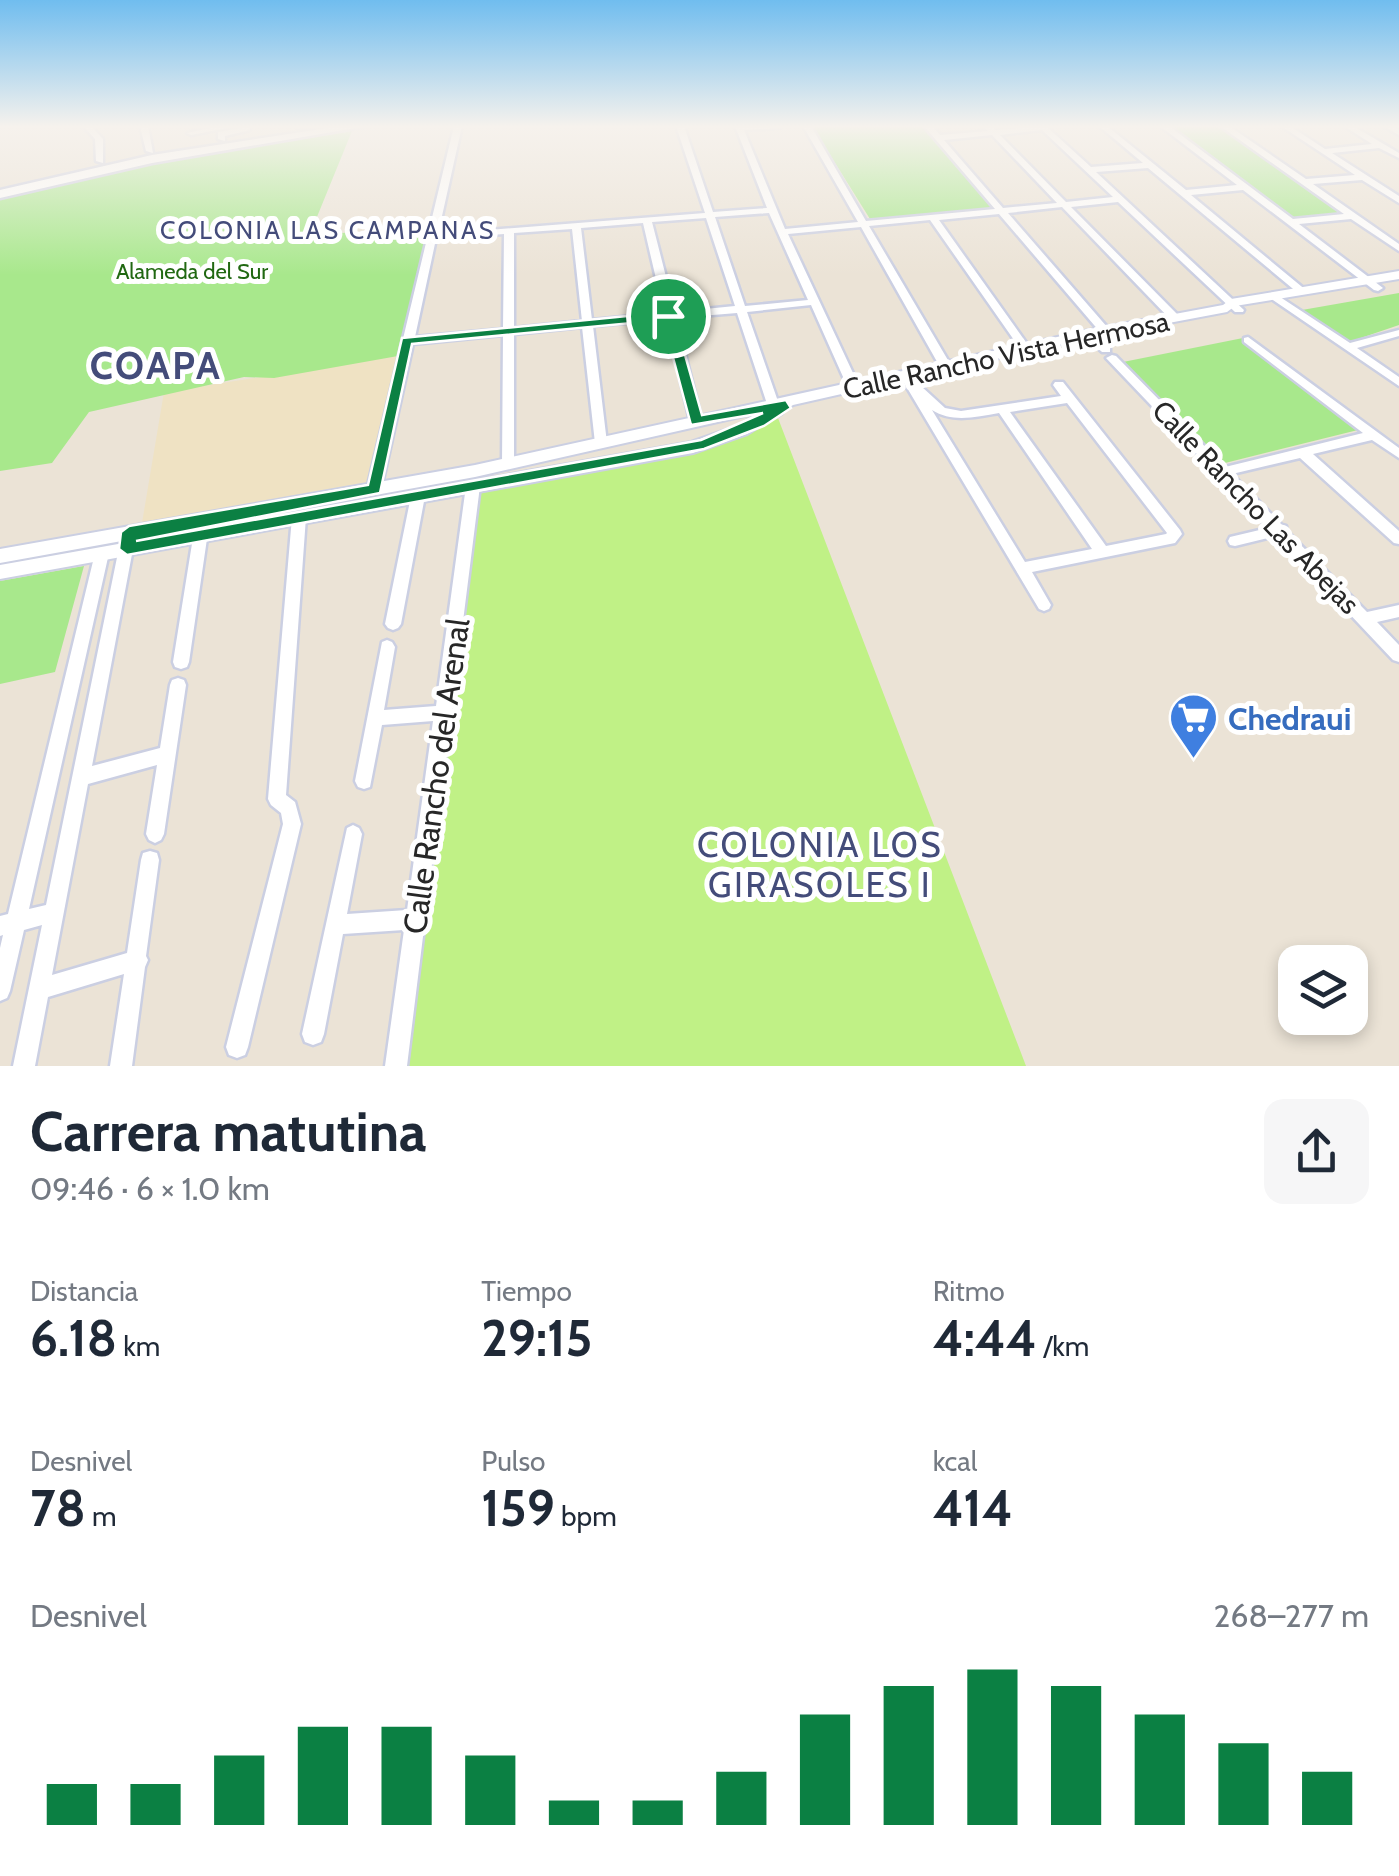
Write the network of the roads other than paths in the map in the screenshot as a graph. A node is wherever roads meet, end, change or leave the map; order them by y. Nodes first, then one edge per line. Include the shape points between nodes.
1 (41, 176) edge
2 (68, 176) edge
3 (446, 176) edge
4 (695, 176) edge
5 (758, 176) edge
6 (834, 176) edge
7 (971, 176) edge
8 (1036, 176) edge
9 (1096, 176) edge
10 (1163, 176) edge
11 (1230, 176) edge
12 (1296, 176) edge
13 (1364, 177) joint
14 (1305, 182) junction
15 (0, 186) edge
16 (1246, 188) junction
17 (1184, 193) junction
18 (0, 194) edge
19 (1122, 199) junction
20 (1399, 200) edge
21 (1063, 204) junction
22 (772, 210) junction
23 (1000, 210) junction
24 (708, 216) junction
25 (1352, 216) junction
26 (933, 218) junction
27 (647, 220) junction
28 (1292, 222) junction
29 (862, 224) junction
30 (576, 226) junction
31 (508, 232) junction
32 (782, 232) junction
33 (432, 237) junction
34 (1399, 248) edge
35 (1399, 275) edge
36 (1372, 284) junction
37 (1399, 284) edge
38 (1302, 291) junction
39 (1280, 300) junction
40 (815, 302) junction
41 (1233, 307) junction
42 (738, 308) junction
43 (668, 316) junction
44 (1174, 317) junction
45 (587, 324) junction
46 (507, 331) junction
47 (1097, 332) junction
48 (1399, 333) edge
49 (1248, 340) dead end
50 (407, 341) junction
51 (1346, 346) junction
52 (1025, 348) junction
53 (946, 367) junction
54 (906, 376) junction
55 (1399, 382) edge
56 (1059, 385) dead end
57 (854, 388) junction
58 (1067, 399) junction
59 (778, 407) junction
60 (930, 409) junction
61 (1002, 409) junction
62 (696, 421) junction
63 (1374, 436) junction
64 (601, 442) junction
65 (1303, 453) junction
66 (1399, 454) edge
67 (508, 464) junction
68 (1223, 472) junction
69 (473, 486) junction
70 (374, 489) junction
71 (418, 496) junction
72 (299, 516) junction
73 (202, 527) junction
74 (1281, 530) junction
75 (1399, 539) edge
76 (128, 541) junction
77 (1236, 542) dead end
78 (1102, 553) junction
79 (102, 554) junction
80 (0, 556) edge
81 (1022, 568) junction
82 (0, 572) edge
83 (1044, 605) dead end
84 (1399, 610) edge
85 (1364, 619) junction
86 (393, 624) dead end
87 (387, 648) dead end
88 (1399, 656) edge
89 (181, 662) dead end
90 (178, 685) dead end
91 (96, 702) junction
92 (66, 709) junction
93 (445, 713) junction
94 (375, 718) junction
95 (165, 754) junction
96 (82, 777) junction
97 (364, 782) dead end
98 (156, 834) dead end
99 (353, 834) dead end
100 (150, 860) dead end
101 (55, 912) junction
102 (417, 919) junction
103 (9, 924) edge
104 (336, 925) junction
105 (138, 960) junction
106 (42, 988) junction
107 (0, 991) edge
108 (313, 1034) dead end
109 (237, 1047) dead end
110 (24, 1066) edge
111 (122, 1066) edge
112 (396, 1066) edge

1 - 15 main road
2 - 18 main road
3 - 33 street
4 - 24 street
5 - 22 street
6 - 29 street
7 - 23 street, Calle Rancho Las Abejas
8 - 21 street
9 - 19 street
10 - 17 street
11 - 16 street
12 - 14 street
13 - 14 street
13 - 20 street
14 - 25 street
16 - 17 street
16 - 28 street
17 - 38 street
19 - 21 street
19 - 41 street
21 - 23 street
21 - 44 street
22 - 24 street
22 - 32 street
23 - 26 street
23 - 47 street, Calle Rancho Las Abejas
24 - 27 street
24 - 42 street
25 - 28 street
25 - 34 street
26 - 29 street
26 - 52 street
27 - 30 street
27 - 43 street
28 - 36 street
29 - 32 street
29 - 53 street
30 - 31 street
30 - 45 street
31 - 33 street
31 - 46 street
32 - 40 street
33 - 50 street
35 - 36 street, Calle Rancho Vista Hermosa
36 - 37 street, Calle Rancho Vista Hermosa
36 - 38 street, Calle Rancho Vista Hermosa
36 - 39 street, Calle Rancho Vista Hermosa
38 - 39 street, Calle Rancho Vista Hermosa
39 - 41 street, Calle Rancho Vista Hermosa
39 - 51 street
40 - 42 street
40 - 57 street
41 - 44 street, Calle Rancho Vista Hermosa
42 - 43 street
42 - 59 street
43 - 45 street
43 - 62 street
44 - 47 street, Calle Rancho Vista Hermosa
45 - 46 street
45 - 64 street
46 - 50 street
46 - 67 street
47 - 52 street, Calle Rancho Vista Hermosa
47 - 68 street, Calle Rancho Las Abejas via 1109,354
48 - 51 street
49 - 63 street
50 - 70 street
51 - 55 street
52 - 53 street, Calle Rancho Vista Hermosa
53 - 54 street, Calle Rancho Vista Hermosa
54 - 57 street, Calle Rancho Vista Hermosa
54 - 60 street
56 - 58 street
57 - 59 street, Calle Rancho Vista Hermosa
58 - 61 street
58 - 78 street via 1175,534
59 - 62 street, Calle Rancho Vista Hermosa
59 - 69 street, Calle Rancho Vista Hermosa via 704,444
60 - 61 street via 961,415
60 - 81 street
61 - 78 street
62 - 64 street, Calle Rancho Vista Hermosa
63 - 65 street
63 - 66 street
64 - 67 street, Calle Rancho Vista Hermosa
65 - 68 street
65 - 75 street
67 - 70 street, Calle Rancho Vista Hermosa
68 - 74 street, Calle Rancho Las Abejas
69 - 71 street, Calle Rancho Vista Hermosa
69 - 93 street, Calle Rancho del Arenal
70 - 73 street, Calle Rancho Vista Hermosa
71 - 72 street, Calle Rancho Vista Hermosa
71 - 86 street
72 - 73 street, Calle Rancho Vista Hermosa
72 - 109 street via 277,799 292,814 292,824
73 - 76 street, Calle Rancho Vista Hermosa
73 - 89 street
74 - 77 street
74 - 85 street, Calle Rancho Las Abejas
76 - 79 street, Calle Rancho Vista Hermosa
76 - 80 street, Calle Rancho Vista Hermosa
76 - 91 street
78 - 81 street
79 - 82 street, Calle Rancho Vista Hermosa
79 - 92 street
81 - 83 street
84 - 85 street
85 - 88 street, Calle Rancho Las Abejas
87 - 94 street
90 - 95 street
91 - 92 street
91 - 96 street
92 - 103 street
93 - 94 street
93 - 102 street, Calle Rancho del Arenal
94 - 97 street
95 - 96 street
95 - 98 street
96 - 101 street
99 - 104 street
100 - 105 street
101 - 103 street
101 - 106 street
102 - 104 street
102 - 112 street, Calle Rancho del Arenal
103 - 107 street
104 - 108 street
105 - 106 street
105 - 111 street
106 - 110 street

